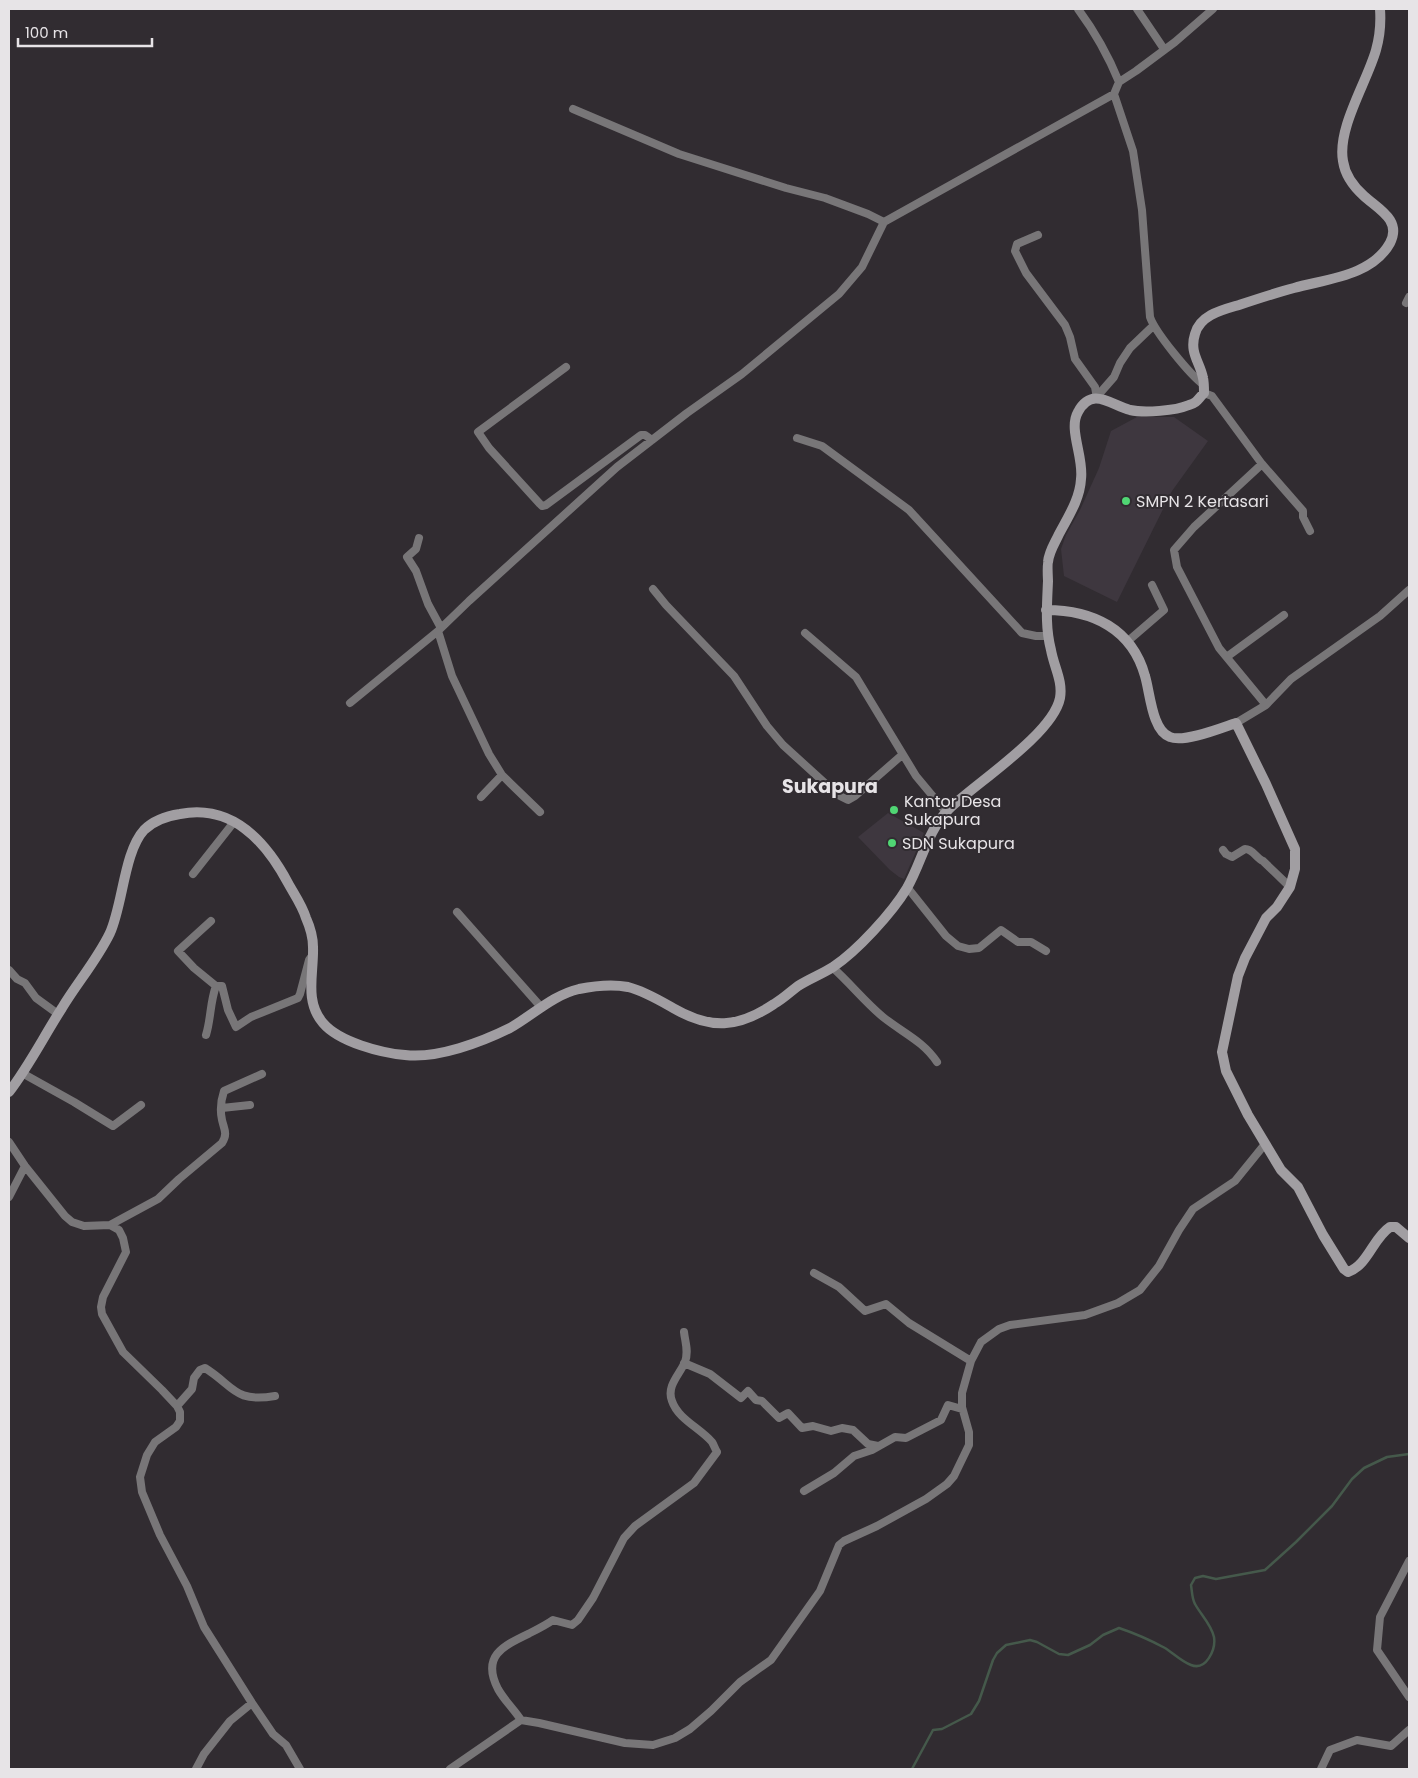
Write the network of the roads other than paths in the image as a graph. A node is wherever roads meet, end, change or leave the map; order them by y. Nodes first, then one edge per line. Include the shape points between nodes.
1 (1078, 9) edge
2 (1137, 9) edge
3 (1213, 9) edge
4 (1380, 9) edge
5 (1164, 50) junction
6 (1119, 82) junction
7 (1114, 94) junction
8 (573, 109) dead end
9 (884, 222) junction
10 (1038, 235) dead end
11 (1153, 326) junction
12 (566, 367) dead end
13 (1204, 389) junction
14 (1098, 398) junction
15 (797, 438) dead end
16 (652, 440) junction
17 (1262, 464) junction
18 (1310, 531) dead end
19 (419, 538) dead end
20 (1152, 585) dead end
21 (653, 588) dead end
22 (1409, 590) edge
23 (1046, 610) junction
24 (1284, 615) dead end
25 (440, 630) junction
26 (805, 633) dead end
27 (1048, 636) junction
28 (1128, 641) junction
29 (1228, 656) junction
30 (350, 703) dead end
31 (1266, 705) junction
32 (1236, 724) junction
33 (902, 755) junction
34 (502, 774) junction
35 (481, 797) dead end
36 (540, 812) dead end
37 (946, 812) junction
38 (234, 822) junction
39 (1223, 850) dead end
40 (193, 874) dead end
41 (907, 887) junction
42 (1290, 887) junction
43 (457, 912) dead end
44 (210, 921) dead end
45 (1046, 951) dead end
46 (313, 954) junction
47 (832, 967) junction
48 (9, 970) edge
49 (216, 986) junction
50 (541, 1008) junction
51 (58, 1014) junction
52 (206, 1035) dead end
53 (938, 1062) dead end
54 (22, 1073) junction
55 (262, 1074) dead end
56 (9, 1092) edge
57 (250, 1105) dead end
58 (141, 1106) dead end
59 (222, 1108) junction
60 (9, 1142) edge
61 (1265, 1144) junction
62 (25, 1166) junction
63 (9, 1197) edge
64 (110, 1225) junction
65 (1409, 1238) edge
66 (814, 1273) dead end
67 (684, 1332) dead end
68 (970, 1361) junction
69 (684, 1363) junction
70 (275, 1396) dead end
71 (177, 1406) junction
72 (962, 1409) junction
73 (878, 1446) junction
74 (804, 1491) dead end
75 (1409, 1561) edge
76 (1409, 1697) edge
77 (252, 1703) junction
78 (521, 1720) junction
79 (1409, 1730) edge
80 (196, 1769) edge
81 (300, 1769) edge
82 (450, 1769) edge
83 (1321, 1769) edge

1 - 6 street via 1095,32
2 - 5 street
3 - 5 street
4 - 13 main road via 1376,49 1352,111 1342,152 1345,171 1353,185 1388,215 1394,231 1392,240 1386,250 1364,268 1224,309 1205,318 1199,324 1193,341
5 - 6 street
6 - 7 street
7 - 9 street
7 - 11 street via 1133,151
8 - 9 street via 679,154 825,198
9 - 16 street via 862,267 839,294 742,374
10 - 14 street via 1017,244 1015,251 1026,273 1065,325 1075,359 1095,387
11 - 13 street
11 - 14 street via 1130,348
12 - 16 street via 478,432 542,506 641,435
13 - 14 main road via 1196,402 1186,407 1146,411 1129,410
13 - 17 street
14 - 23 main road via 1082,406 1075,416 1073,428 1081,456 1081,482 1075,502 1050,551
15 - 27 street via 822,446 909,510 1022,633
16 - 25 street via 617,467
17 - 18 street via 1303,511
17 - 29 street via 1174,550 1177,567 1220,648
19 - 25 street via 416,549 407,557
20 - 28 street via 1164,607 1163,612
21 - 33 street via 734,676 783,745 842,798 848,800 855,796
22 - 31 street via 1380,616 1291,680
23 - 27 main road
23 - 28 main road via 1088,616 1116,630
24 - 29 street
25 - 30 street
25 - 34 street via 452,676
26 - 33 street via 856,678
27 - 37 main road via 1060,684 1057,710 1030,742
28 - 32 main road via 1145,674 1148,696 1158,724 1170,738 1193,737
29 - 31 street
31 - 32 street
32 - 42 main road via 1295,849 1295,869
33 - 37 street
34 - 35 street
34 - 36 street
37 - 41 main road via 928,838
38 - 40 street
38 - 46 main road via 256,838 280,867 306,918
38 - 51 main road via 211,813 184,813 157,820 142,832 129,862 108,936
39 - 42 street via 1232,857 1245,849 1251,850
41 - 45 street via 946,936 958,946 979,948 1001,930 1018,942 1030,942
41 - 47 main road via 866,938
42 - 61 main road via 1266,918 1245,958 1238,976 1222,1052 1226,1072
43 - 50 street
44 - 49 street via 178,951
46 - 49 street via 308,960 298,998 236,1027 228,1010 224,989
46 - 50 main road via 313,1003 322,1022 338,1036 370,1048 409,1056 430,1054 463,1046 511,1027
47 - 50 main road via 796,987 776,1004 733,1024 689,1018 645,993 625,986 579,989
47 - 53 street via 881,1015 921,1042
48 - 51 street via 28,986 36,998
49 - 52 street
51 - 54 main road
54 - 56 main road
54 - 58 street via 113,1126
55 - 59 street via 224,1091
57 - 59 street
59 - 64 street via 226,1138 222,1143 158,1199
60 - 62 street
61 - 65 main road via 1281,1170 1298,1187 1323,1235 1348,1272 1356,1269 1381,1234 1390,1227
61 - 68 street via 1235,1181 1193,1209 1159,1266 1140,1290 1118,1303 1085,1315 1010,1324 980,1342
62 - 63 street
62 - 64 street via 72,1222 84,1226
64 - 71 street via 119,1230 126,1252 103,1297 102,1314 123,1352
66 - 68 street via 839,1287 865,1311 886,1304 909,1323
67 - 69 street via 687,1344
68 - 72 street via 962,1393
69 - 73 street via 710,1374 741,1398 748,1391 779,1418 788,1413 802,1428 853,1430 868,1444
69 - 78 street via 670,1391 671,1399 676,1408 712,1442 717,1452 694,1483 635,1526 624,1538 578,1620 572,1625 554,1620 513,1641 494,1657 492,1676
70 - 71 street via 243,1396 205,1368 194,1378 192,1389
71 - 77 street via 180,1422 155,1442 147,1455 140,1478 142,1492 204,1627
72 - 73 street via 948,1405 941,1420 906,1438 895,1438
72 - 78 street via 969,1445 954,1476 926,1499 844,1540 820,1591 771,1660 740,1682 690,1729 653,1746
73 - 74 street via 854,1456
75 - 76 street via 1380,1617 1377,1650
77 - 80 street via 230,1721
77 - 81 street via 273,1734 286,1745
78 - 82 street
79 - 83 street via 1391,1746 1357,1740 1330,1750

